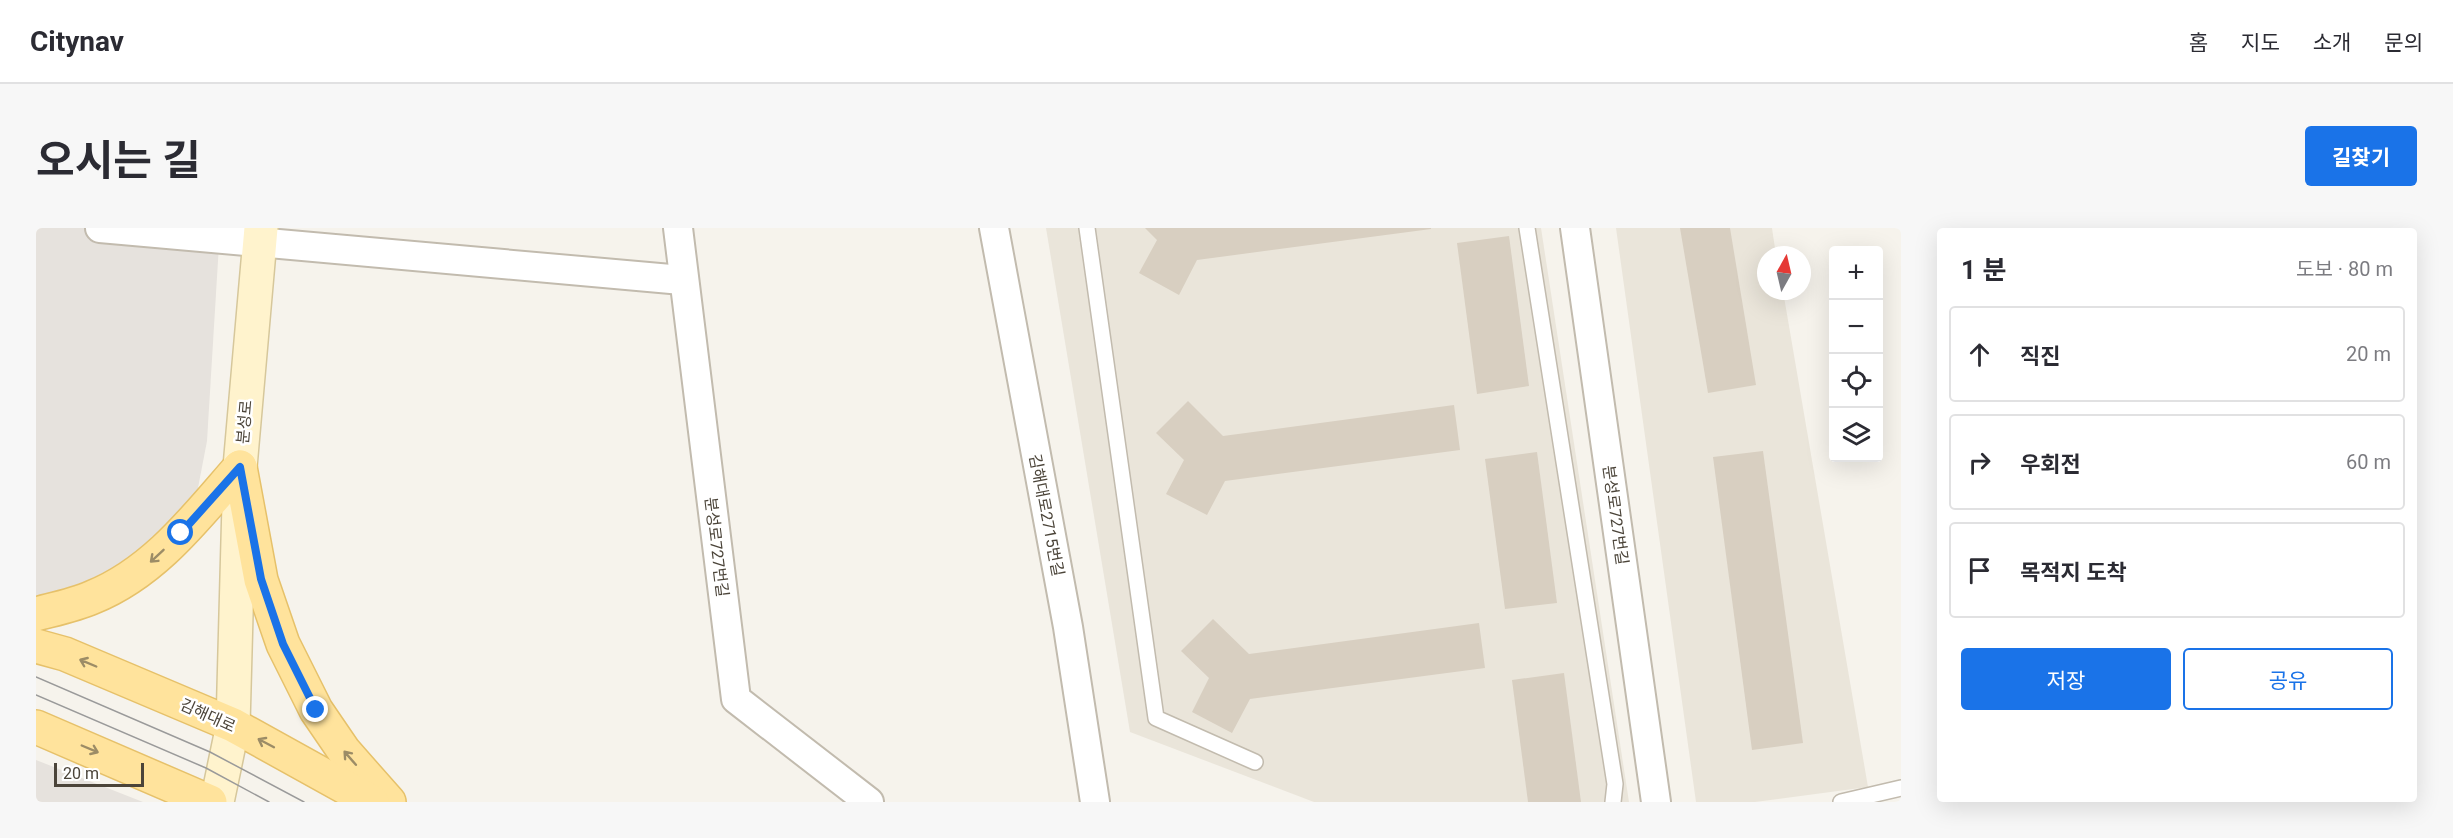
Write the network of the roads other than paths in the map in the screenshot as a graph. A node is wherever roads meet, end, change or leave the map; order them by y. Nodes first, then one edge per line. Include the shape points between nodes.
1 (100, 228) edge
2 (678, 228) edge
3 (994, 228) edge
4 (1087, 228) edge
5 (1527, 228) edge
6 (1575, 228) edge
7 (260, 235) edge
8 (682, 280) junction
9 (240, 467) junction
10 (36, 615) edge
11 (36, 646) edge
12 (233, 725) junction
13 (36, 727) edge
14 (1255, 762) dead end
15 (1901, 788) edge
16 (210, 802) edge
17 (217, 802) edge
18 (372, 802) edge
19 (389, 802) edge
20 (869, 802) edge
21 (1095, 802) edge
22 (1612, 802) edge
23 (1656, 802) edge
24 (1842, 802) edge

1 - 7 street
2 - 8 street, 분성로727번길
3 - 21 street, 김해대로2715번길 via 1068,627
4 - 14 lane via 1156,718
5 - 22 lane via 1615,784
6 - 23 street, 분성로727번길
7 - 8 street
7 - 9 main road, 분성로
8 - 20 street, 분성로727번길 via 736,699
9 -> 10 main road via 145,567 93,598
9 - 12 main road, 분성로
19 -> 9 main road via 344,751 316,710 283,644 261,579
12 -> 11 main road, 김해대로 via 65,654
12 - 17 main road, 분성로
18 -> 12 main road, 김해대로
13 -> 16 main road
15 - 24 lane

